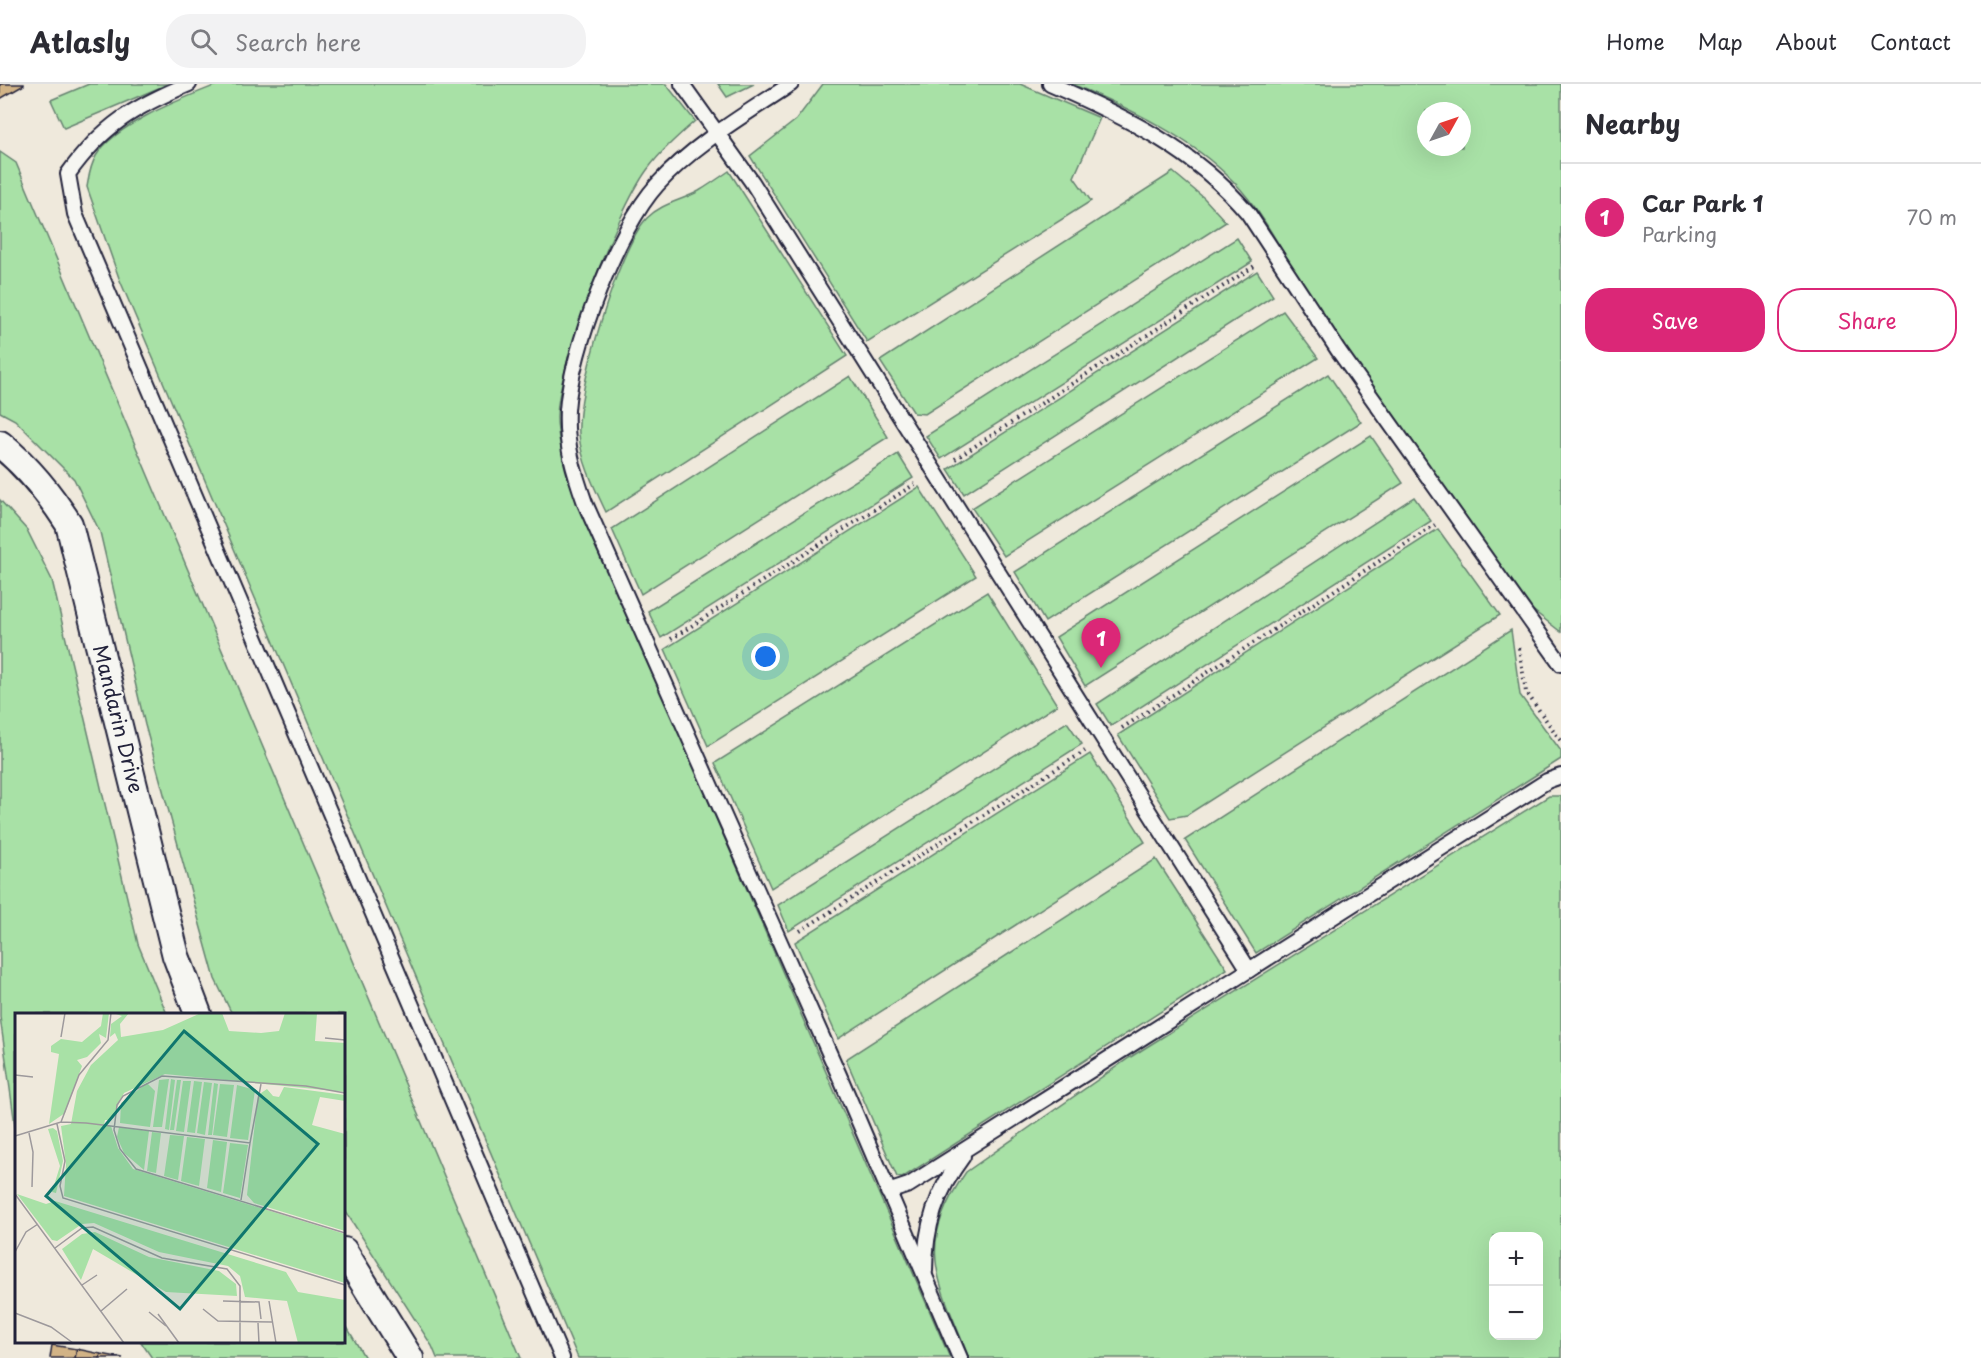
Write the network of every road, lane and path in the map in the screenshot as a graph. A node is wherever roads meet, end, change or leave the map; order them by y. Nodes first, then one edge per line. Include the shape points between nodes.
1 (189, 84) edge
2 (682, 84) edge
3 (791, 84) edge
4 (1050, 84) edge
5 (720, 133) junction
6 (1259, 264) dead end
7 (0, 444) edge
8 (935, 471) junction
9 (1518, 640) dead end
10 (668, 641) dead end
11 (1561, 664) edge
12 (1561, 741) edge
13 (1561, 776) edge
14 (1249, 970) junction
15 (198, 1013) edge
16 (969, 1147) junction
17 (888, 1191) junction
18 (345, 1253) edge
19 (925, 1276) junction
20 (410, 1358) edge
21 (562, 1358) edge
22 (960, 1358) edge

1 - 21 lane via 119,119 84,151 68,174 75,214
2 - 5 lane
3 - 5 lane
4 - 11 lane via 1160,137 1232,194
5 - 8 lane
5 - 17 lane via 658,184 634,213 620,240 577,364 567,410 570,460 585,503
6 - 8 path
7 - 15 street, Mandarin Drive via 48,490 69,524 176,956
8 - 10 path
8 - 14 lane
9 - 12 path via 1526,692
13 - 14 lane via 1547,781
14 - 16 lane
16 - 17 lane via 909,1185
16 - 19 lane via 936,1198 925,1250
17 - 19 lane
18 - 20 street
19 - 22 lane

